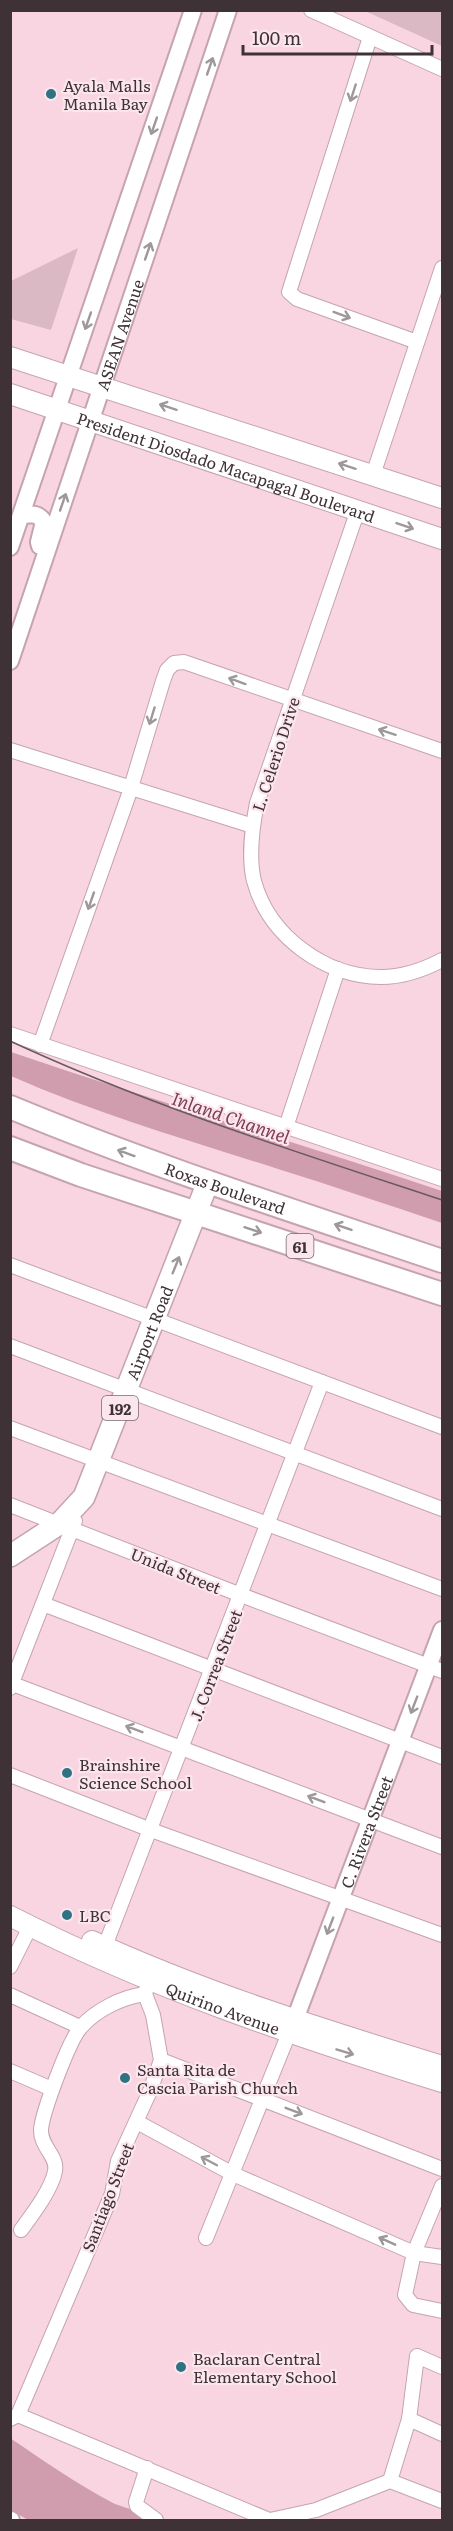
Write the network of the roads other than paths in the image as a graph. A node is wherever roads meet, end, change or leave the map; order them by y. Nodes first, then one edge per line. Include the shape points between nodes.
1 (193, 10) edge
2 (228, 10) edge
3 (311, 10) edge
4 (370, 37) junction
5 (442, 69) edge
6 (442, 268) edge
7 (417, 342) junction
8 (10, 357) edge
9 (69, 376) junction
10 (102, 386) junction
11 (10, 394) edge
12 (58, 408) junction
13 (91, 420) junction
14 (373, 475) junction
15 (442, 498) edge
16 (358, 510) junction
17 (22, 515) junction
18 (442, 539) edge
19 (10, 548) edge
20 (45, 558) junction
21 (10, 660) edge
22 (292, 700) junction
23 (10, 750) edge
24 (442, 751) edge
25 (130, 787) junction
26 (253, 826) junction
27 (442, 960) edge
28 (338, 969) junction
29 (10, 1034) edge
30 (40, 1045) junction
31 (10, 1107) edge
32 (286, 1127) junction
33 (10, 1148) edge
34 (442, 1179) edge
35 (208, 1182) junction
36 (197, 1212) junction
37 (442, 1261) edge
38 (10, 1265) edge
39 (403, 1281) junction
40 (442, 1294) edge
41 (442, 1305) edge
42 (154, 1318) junction
43 (10, 1346) edge
44 (322, 1382) junction
45 (127, 1389) junction
46 (442, 1427) edge
47 (10, 1428) edge
48 (295, 1454) junction
49 (99, 1461) junction
50 (10, 1505) edge
51 (442, 1509) edge
52 (268, 1524) junction
53 (66, 1526) junction
54 (10, 1556) edge
55 (442, 1589) edge
56 (241, 1596) junction
57 (43, 1604) junction
58 (442, 1630) edge
59 (213, 1668) junction
60 (436, 1668) edge
61 (11, 1685) edge
62 (400, 1742) junction
63 (183, 1748) junction
64 (442, 1757) edge
65 (10, 1775) edge
66 (370, 1820) junction
67 (151, 1830) junction
68 (442, 1847) edge
69 (341, 1898) junction
70 (10, 1901) edge
71 (10, 1916) edge
72 (30, 1927) junction
73 (442, 1935) edge
74 (105, 1946) junction
75 (10, 1967) edge
76 (149, 1981) junction
77 (10, 1995) edge
78 (80, 2027) junction
79 (292, 2027) junction
80 (161, 2060) junction
81 (442, 2066) edge
82 (10, 2071) edge
83 (442, 2082) edge
84 (52, 2089) junction
85 (264, 2099) junction
86 (137, 2122) junction
87 (442, 2169) edge
88 (233, 2174) junction
89 (442, 2186) edge
90 (21, 2230) dead end
91 (206, 2238) dead end
92 (414, 2253) junction
93 (442, 2257) edge
94 (442, 2311) edge
95 (442, 2367) edge
96 (13, 2418) edge
97 (410, 2419) junction
98 (442, 2434) edge
99 (147, 2468) junction
100 (390, 2481) junction
101 (442, 2501) edge
102 (156, 2520) edge
103 (269, 2520) edge

1 -> 9 street
10 -> 2 street, ASEAN Avenue
3 - 4 street
4 - 5 street
4 -> 7 street via 290,292 297,299
6 - 7 street
7 - 14 street
8 - 9 main road
9 - 10 main road
9 - 12 street
10 - 13 street, ASEAN Avenue
14 -> 10 main road
11 - 12 main road, President Diosdado Macapagal Boulevard
12 - 13 main road, President Diosdado Macapagal Boulevard
12 - 17 street
13 - 16 main road, President Diosdado Macapagal Boulevard
20 -> 13 street, ASEAN Avenue
14 - 15 main road
16 -> 18 main road, President Diosdado Macapagal Boulevard
16 - 22 street, L. Celerio Drive
17 - 19 street
17 - 20 street via 40,516 44,522 39,542
20 - 21 street, ASEAN Avenue
24 -> 22 street
22 -> 25 street via 184,662 174,663 163,681
22 - 26 street, L. Celerio Drive
23 - 25 street
25 - 26 street
25 -> 30 street
26 - 28 street, L. Celerio Drive via 254,881 267,911 295,945
27 - 28 street, L. Celerio Drive via 405,975 382,977
28 - 32 street
29 - 30 street
30 - 32 street
35 -> 31 highway, Roxas Boulevard / 61
32 - 34 street
33 - 36 highway, Roxas Boulevard / 61
35 - 36 main road, Airport Road / 192
37 -> 35 highway, Roxas Boulevard / 61
36 -> 39 highway, Roxas Boulevard / 61
42 -> 36 main road, Airport Road / 192
38 - 42 street
39 - 40 highway, Roxas Boulevard / 61
39 - 41 street
42 - 44 street
42 - 45 main road, Airport Road / 192
43 - 45 street
44 - 46 street
44 - 48 street, J. Correa Street
45 - 48 street
45 - 49 main road, Airport Road / 192
47 - 49 street
48 - 51 street
48 - 52 street, J. Correa Street
49 - 52 street
49 - 53 main road, Airport Road / 192
50 - 53 street, Unida Street
52 - 55 street
52 - 56 street, J. Correa Street
53 - 54 main road, Airport Road / 192
53 - 56 street, Unida Street
53 - 57 street
56 - 59 street, J. Correa Street
56 - 60 street, Unida Street
57 - 59 street
57 - 61 street
58 - 60 street, C. Rivera Street
59 - 62 street
59 - 63 street, J. Correa Street
60 -> 62 street, C. Rivera Street
63 -> 61 street
62 - 64 street
62 - 66 street, C. Rivera Street
66 -> 63 street
63 - 67 street, J. Correa Street
65 - 67 street
66 - 68 street
66 - 69 street, C. Rivera Street
67 - 69 street
67 - 74 street, J. Correa Street
69 - 73 street
69 -> 79 street, C. Rivera Street
70 - 74 main road, Quirino Avenue
71 - 72 main road, Quirino Avenue
72 - 75 street
72 - 76 main road, Quirino Avenue
74 - 76 main road, Quirino Avenue
76 - 78 street via 132,1996 105,2008
76 - 79 main road, Quirino Avenue
76 - 80 street
77 - 78 street
78 - 84 street
79 - 81 main road, Quirino Avenue
79 -> 83 main road, Quirino Avenue
79 - 85 street
80 - 85 street
80 - 86 street, Santiago Street
82 - 84 street
84 - 90 street via 41,2128 42,2144 53,2158 56,2170 40,2205
85 -> 87 street
85 - 88 street
88 -> 86 street
86 - 96 street, Santiago Street via 118,2162 112,2194
88 - 91 street
92 -> 88 street
89 - 92 street
92 - 93 street
92 - 94 street via 405,2295 410,2303
95 - 97 street via 417,2356
96 - 99 street
97 - 98 street
97 - 100 street
99 - 102 street via 136,2502
99 - 103 street
100 - 101 street
100 - 103 street via 316,2510

